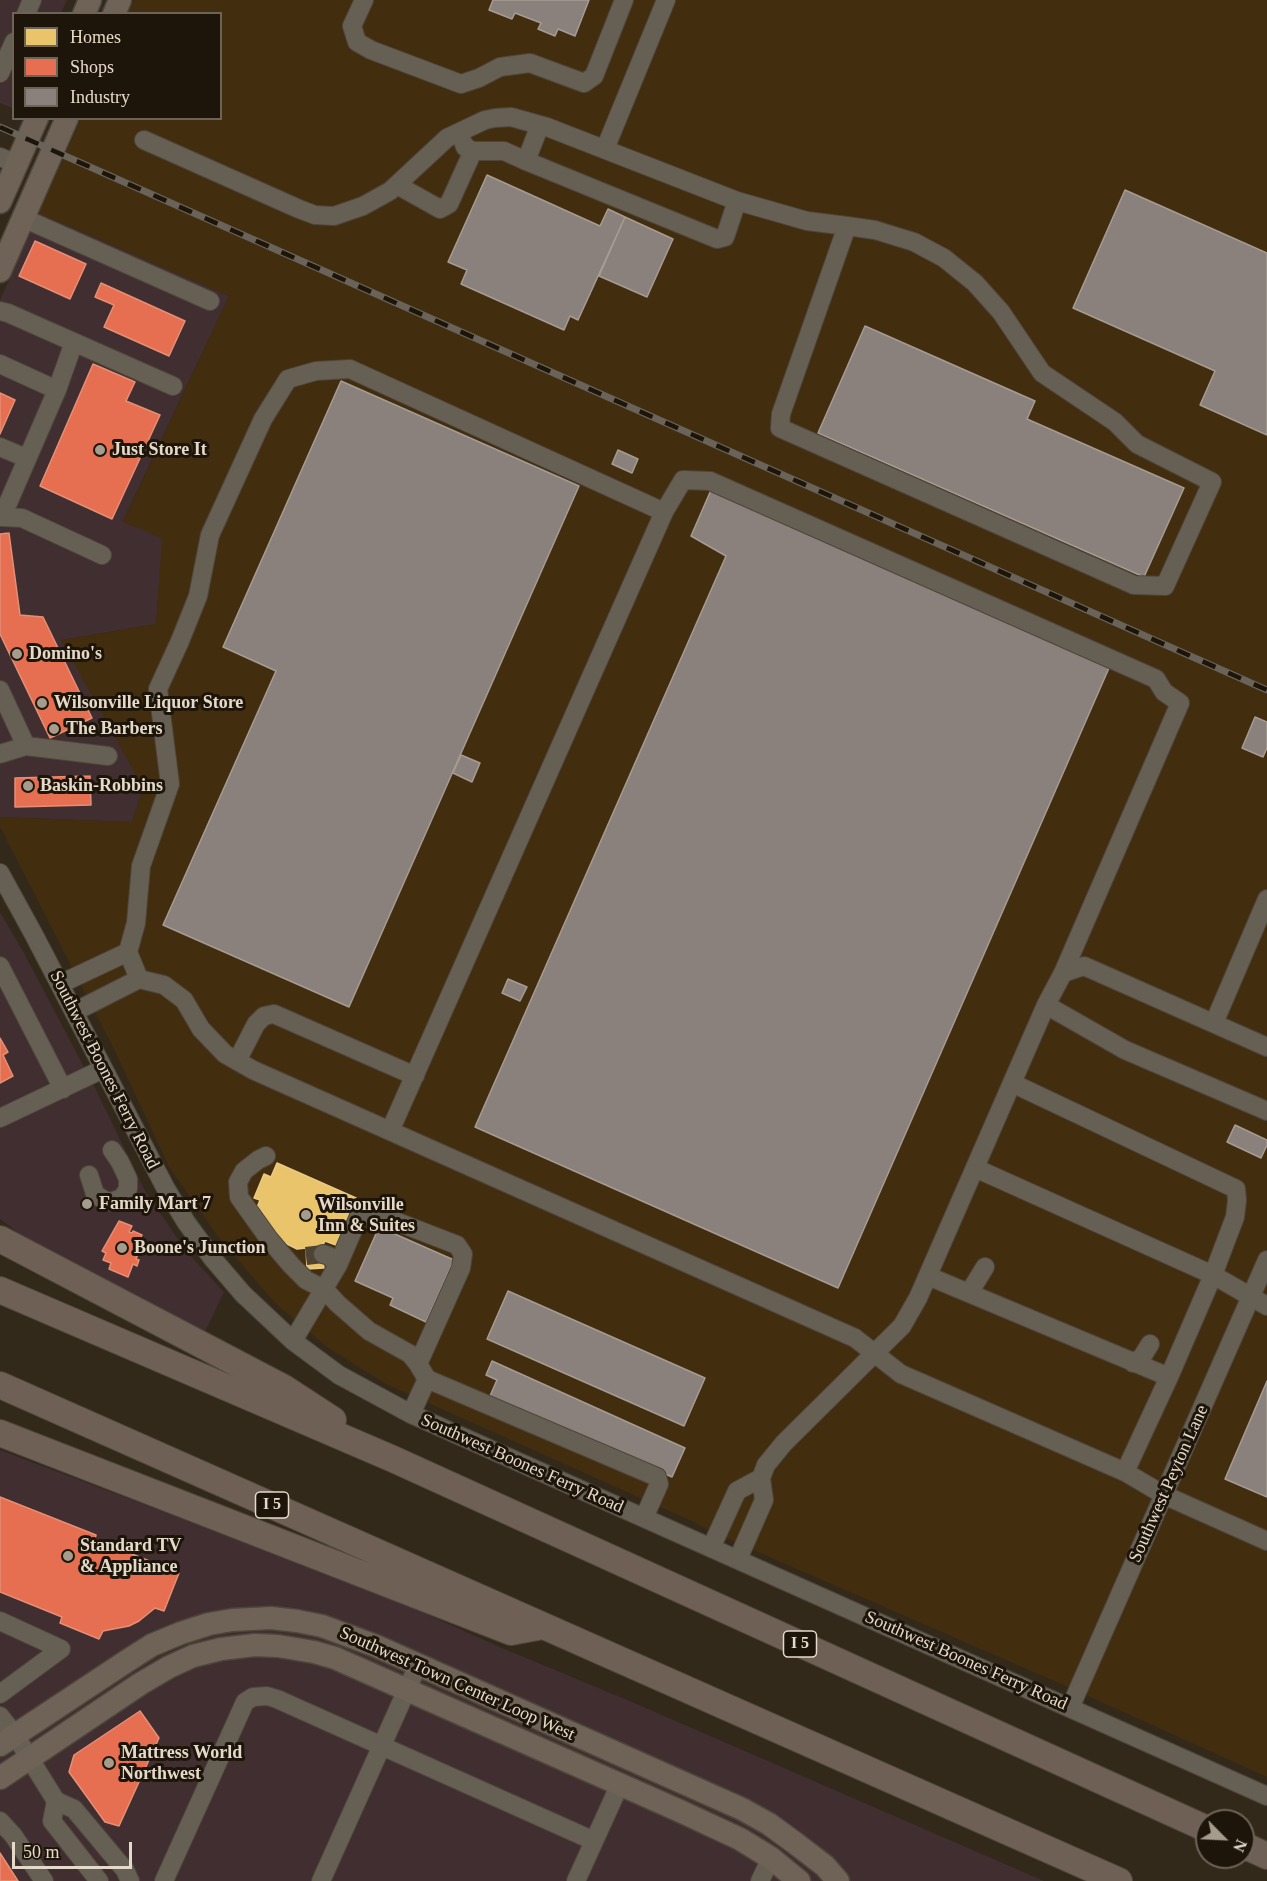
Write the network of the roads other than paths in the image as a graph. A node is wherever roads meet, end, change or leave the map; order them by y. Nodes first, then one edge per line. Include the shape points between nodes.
1 (364, 0) edge
2 (624, 0) edge
3 (666, 0) edge
4 (12, 46) edge
5 (0, 73) edge
6 (36, 120) edge
7 (66, 120) edge
8 (540, 125) junction
9 (460, 131) junction
10 (144, 140) dead end
11 (605, 149) junction
12 (473, 152) junction
13 (8, 160) edge
14 (526, 161) junction
15 (397, 184) junction
16 (737, 201) junction
17 (0, 202) edge
18 (23, 218) junction
19 (847, 226) junction
20 (0, 271) edge
21 (210, 302) dead end
22 (0, 311) edge
23 (74, 342) junction
24 (0, 364) edge
25 (173, 386) dead end
26 (57, 390) junction
27 (0, 447) edge
28 (26, 458) junction
29 (664, 513) junction
30 (1, 517) edge
31 (102, 555) dead end
32 (0, 690) edge
33 (26, 746) junction
34 (0, 754) edge
35 (108, 756) dead end
36 (0, 873) edge
37 (1267, 899) edge
38 (128, 952) junction
39 (0, 966) edge
40 (1063, 973) junction
41 (139, 979) junction
42 (60, 984) junction
43 (6, 991) edge
44 (1046, 1005) junction
45 (74, 1012) junction
46 (1214, 1023) junction
47 (1267, 1047) edge
48 (237, 1061) junction
49 (103, 1069) junction
50 (414, 1076) junction
51 (1012, 1083) junction
52 (63, 1089) junction
53 (1267, 1111) edge
54 (0, 1118) edge
55 (390, 1131) junction
56 (112, 1150) dead end
57 (266, 1156) dead end
58 (975, 1168) junction
59 (89, 1175) dead end
60 (0, 1239) edge
61 (1267, 1260) edge
62 (316, 1261) junction
63 (985, 1267) dead end
64 (1213, 1275) junction
65 (928, 1276) junction
66 (324, 1289) junction
67 (0, 1290) edge
68 (969, 1293) junction
69 (1251, 1297) junction
70 (1267, 1306) edge
71 (293, 1341) junction
72 (1150, 1344) dead end
73 (874, 1354) junction
74 (1133, 1363) junction
75 (423, 1371) junction
76 (1169, 1377) junction
77 (0, 1385) edge
78 (411, 1414) junction
79 (0, 1433) edge
80 (393, 1459) junction
81 (1125, 1472) junction
82 (761, 1478) junction
83 (1164, 1495) junction
84 (644, 1518) junction
85 (1267, 1541) edge
86 (711, 1548) junction
87 (738, 1559) junction
88 (0, 1621) edge
89 (543, 1626) junction
90 (417, 1665) junction
91 (407, 1689) junction
92 (0, 1694) edge
93 (1070, 1708) junction
94 (0, 1716) edge
95 (8, 1740) edge
96 (381, 1746) junction
97 (30, 1758) junction
98 (0, 1778) edge
99 (620, 1784) junction
100 (1267, 1797) edge
101 (56, 1802) junction
102 (0, 1821) edge
103 (1195, 1824) edge
104 (594, 1841) junction
105 (771, 1858) junction
106 (44, 1881) edge
107 (99, 1881) edge
108 (130, 1881) edge
109 (164, 1881) edge
110 (321, 1881) edge
111 (576, 1881) edge
112 (760, 1881) edge
113 (799, 1881) edge
114 (838, 1881) edge
115 (1119, 1881) edge

1 - 2 street via 352,26 357,42 461,84 500,67 530,63 584,83 594,76
3 - 11 street
4 - 5 street
6 - 13 main road
7 - 18 main road
8 - 9 street via 495,117
8 - 11 street
8 - 14 street
9 - 12 street via 465,147
9 - 15 street via 447,138
10 - 15 street via 315,215 334,216 363,206
11 - 16 street
12 - 14 street via 504,151
12 - 15 street via 449,204 440,209
13 - 17 main road
14 - 16 street via 717,239 725,237
16 - 19 street via 807,220
18 - 20 main road
18 - 21 street
19 - 19 street via 894,235 944,258 975,282 1001,312 1042,373 1114,422 1137,444 1212,482 1165,586 1134,585 780,428 781,414
22 - 23 street
23 - 25 street
23 - 26 street
24 - 26 street
26 - 28 street
27 - 28 street
28 - 30 street
29 - 38 street via 350,369 316,371 288,379 263,419 210,535 198,596 158,688 170,784 141,866 136,923
29 - 40 street via 683,480 710,481 1156,679 1164,692 1180,703
29 - 50 street
30 - 31 street via 22,518
32 - 33 street
33 - 34 street
33 - 35 street
36 - 42 street, Southwest Boones Ferry Road
37 - 46 street
38 - 41 street
38 - 42 street
39 - 43 street
40 - 44 street
40 - 46 street via 1084,966
41 - 45 street
41 - 48 street via 164,985 184,1000 201,1029
42 - 45 street, Southwest Boones Ferry Road
43 - 52 street
44 - 51 street
44 - 53 street via 1125,1050
45 - 49 street, Southwest Boones Ferry Road
46 - 47 street
48 - 50 street via 255,1024 274,1014
48 - 55 street
49 - 52 street
49 - 71 street, Southwest Boones Ferry Road via 186,1222 235,1285
50 - 55 street
51 - 58 street
51 - 64 street via 1236,1189 1235,1217
52 - 54 street
55 - 73 street via 855,1338
56 - 59 street via 128,1179 128,1189 122,1198 111,1202 95,1194
57 - 62 street via 244,1171 238,1182 239,1197 269,1239
58 - 64 street
58 - 65 street
60 - 80 highway, I 5 via 284,1388
61 - 69 street, Southwest Peyton Lane
62 - 66 street
62 - 66 street via 306,1280
62 - 75 street via 359,1216 369,1211 457,1245 463,1254 461,1268
63 - 68 street
64 - 69 street
64 - 76 street
65 - 68 street
65 - 73 street via 902,1326
66 - 71 street
66 - 75 street via 369,1331 410,1354
67 - 80 highway, I 5
68 - 74 street
69 - 70 street
69 - 83 street, Southwest Peyton Lane
71 - 78 street, Southwest Boones Ferry Road via 339,1375
72 - 74 street
73 - 81 street via 901,1374
73 - 82 street via 784,1443
74 - 76 street
75 - 78 street
75 - 84 street via 657,1477 659,1484
76 - 81 street
77 - 89 highway, I 5
78 - 84 street, Southwest Boones Ferry Road
79 - 89 highway, I 5 via 511,1632
80 - 103 highway, I 5
81 - 83 street
82 - 86 street via 737,1491
82 - 87 street via 764,1500
83 - 85 street
83 - 93 street, Southwest Peyton Lane
84 - 86 street, Southwest Boones Ferry Road
86 - 87 street, Southwest Boones Ferry Road
87 - 93 street, Southwest Boones Ferry Road
88 - 92 street via 61,1649
89 - 115 highway, I 5
90 - 91 street
90 - 95 main road, Southwest Town Center Loop West via 342,1632 297,1621 271,1618 209,1624 152,1645
90 - 114 main road, Southwest Town Center Loop West via 742,1809 795,1843
91 - 96 street
91 - 97 main road, Southwest Town Center Loop West via 314,1652 255,1645 221,1650 169,1667
91 - 99 main road, Southwest Town Center Loop West
93 - 100 street, Southwest Boones Ferry Road
94 - 95 street
95 - 97 street
96 - 104 street
96 - 109 street via 277,1699 253,1697 244,1702
96 - 110 street
97 - 98 main road, Southwest Town Center Loop West
97 - 101 street
99 - 104 street
99 - 105 main road, Southwest Town Center Loop West via 740,1839
101 - 107 street via 52,1821
101 - 108 street via 74,1809
102 - 106 street
104 - 111 street
105 - 112 street
105 - 113 main road, Southwest Town Center Loop West

